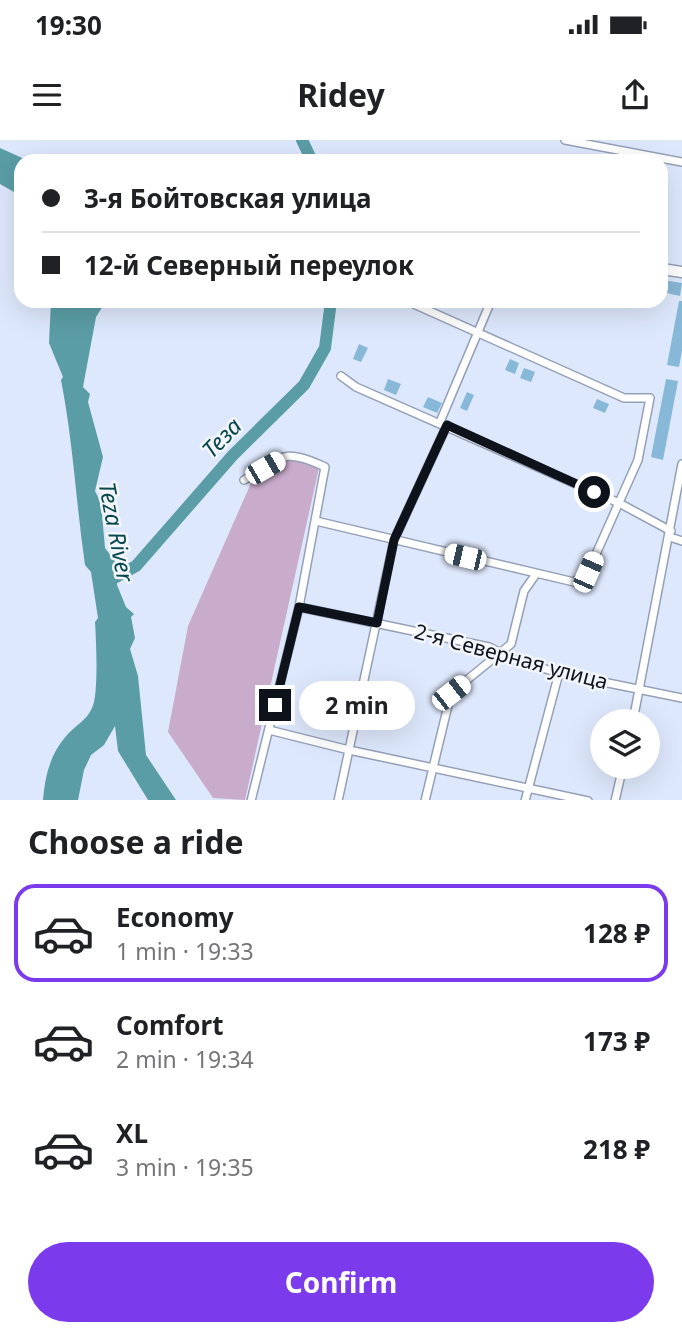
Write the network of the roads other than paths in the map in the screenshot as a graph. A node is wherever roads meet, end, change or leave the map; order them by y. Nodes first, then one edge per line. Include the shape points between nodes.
1 (565, 140) edge
2 (639, 154) edge
3 (422, 308) edge
4 (488, 308) edge
5 (477, 334) junction
6 (341, 376) dead end
7 (443, 424) junction
8 (682, 464) edge
9 (244, 480) dead end
10 (619, 503) junction
11 (316, 521) junction
12 (671, 534) junction
13 (394, 540) junction
14 (682, 541) edge
15 (536, 574) junction
16 (299, 607) junction
17 (377, 623) junction
18 (503, 653) junction
19 (559, 673) junction
20 (640, 689) junction
21 (682, 698) edge
22 (636, 709) edge
23 (269, 730) junction
24 (349, 750) junction
25 (432, 768) junction
26 (620, 779) edge
27 (528, 786) junction
28 (251, 800) edge
29 (338, 800) edge
30 (425, 800) edge
31 (525, 800) edge
32 (588, 800) edge
33 (615, 800) edge

1 - 2 street
3 - 5 street
4 - 5 street
5 - 7 street
5 - 10 street via 624,398 650,398 639,457
6 - 7 street via 356,387
7 - 10 street
7 - 13 street
8 - 12 street
9 - 11 street via 297,454 325,467
10 - 12 street
10 - 15 street via 588,572 579,580
11 - 13 street
11 - 16 street
12 - 14 street
12 - 20 street
13 - 15 street
13 - 17 street
15 - 18 street via 524,591 511,643
16 - 17 street, 2-я Северная улица
16 - 23 street
17 - 18 street, 2-я Северная улица
17 - 24 street
18 - 19 street, 2-я Северная улица
18 - 25 street via 451,693
19 - 20 street, 2-я Северная улица
19 - 27 street
20 - 21 street, 2-я Северная улица
20 - 22 street
23 - 24 street
23 - 28 street
24 - 25 street
24 - 29 street
25 - 27 street
25 - 30 street
26 - 33 street
27 - 31 street
27 - 32 street

